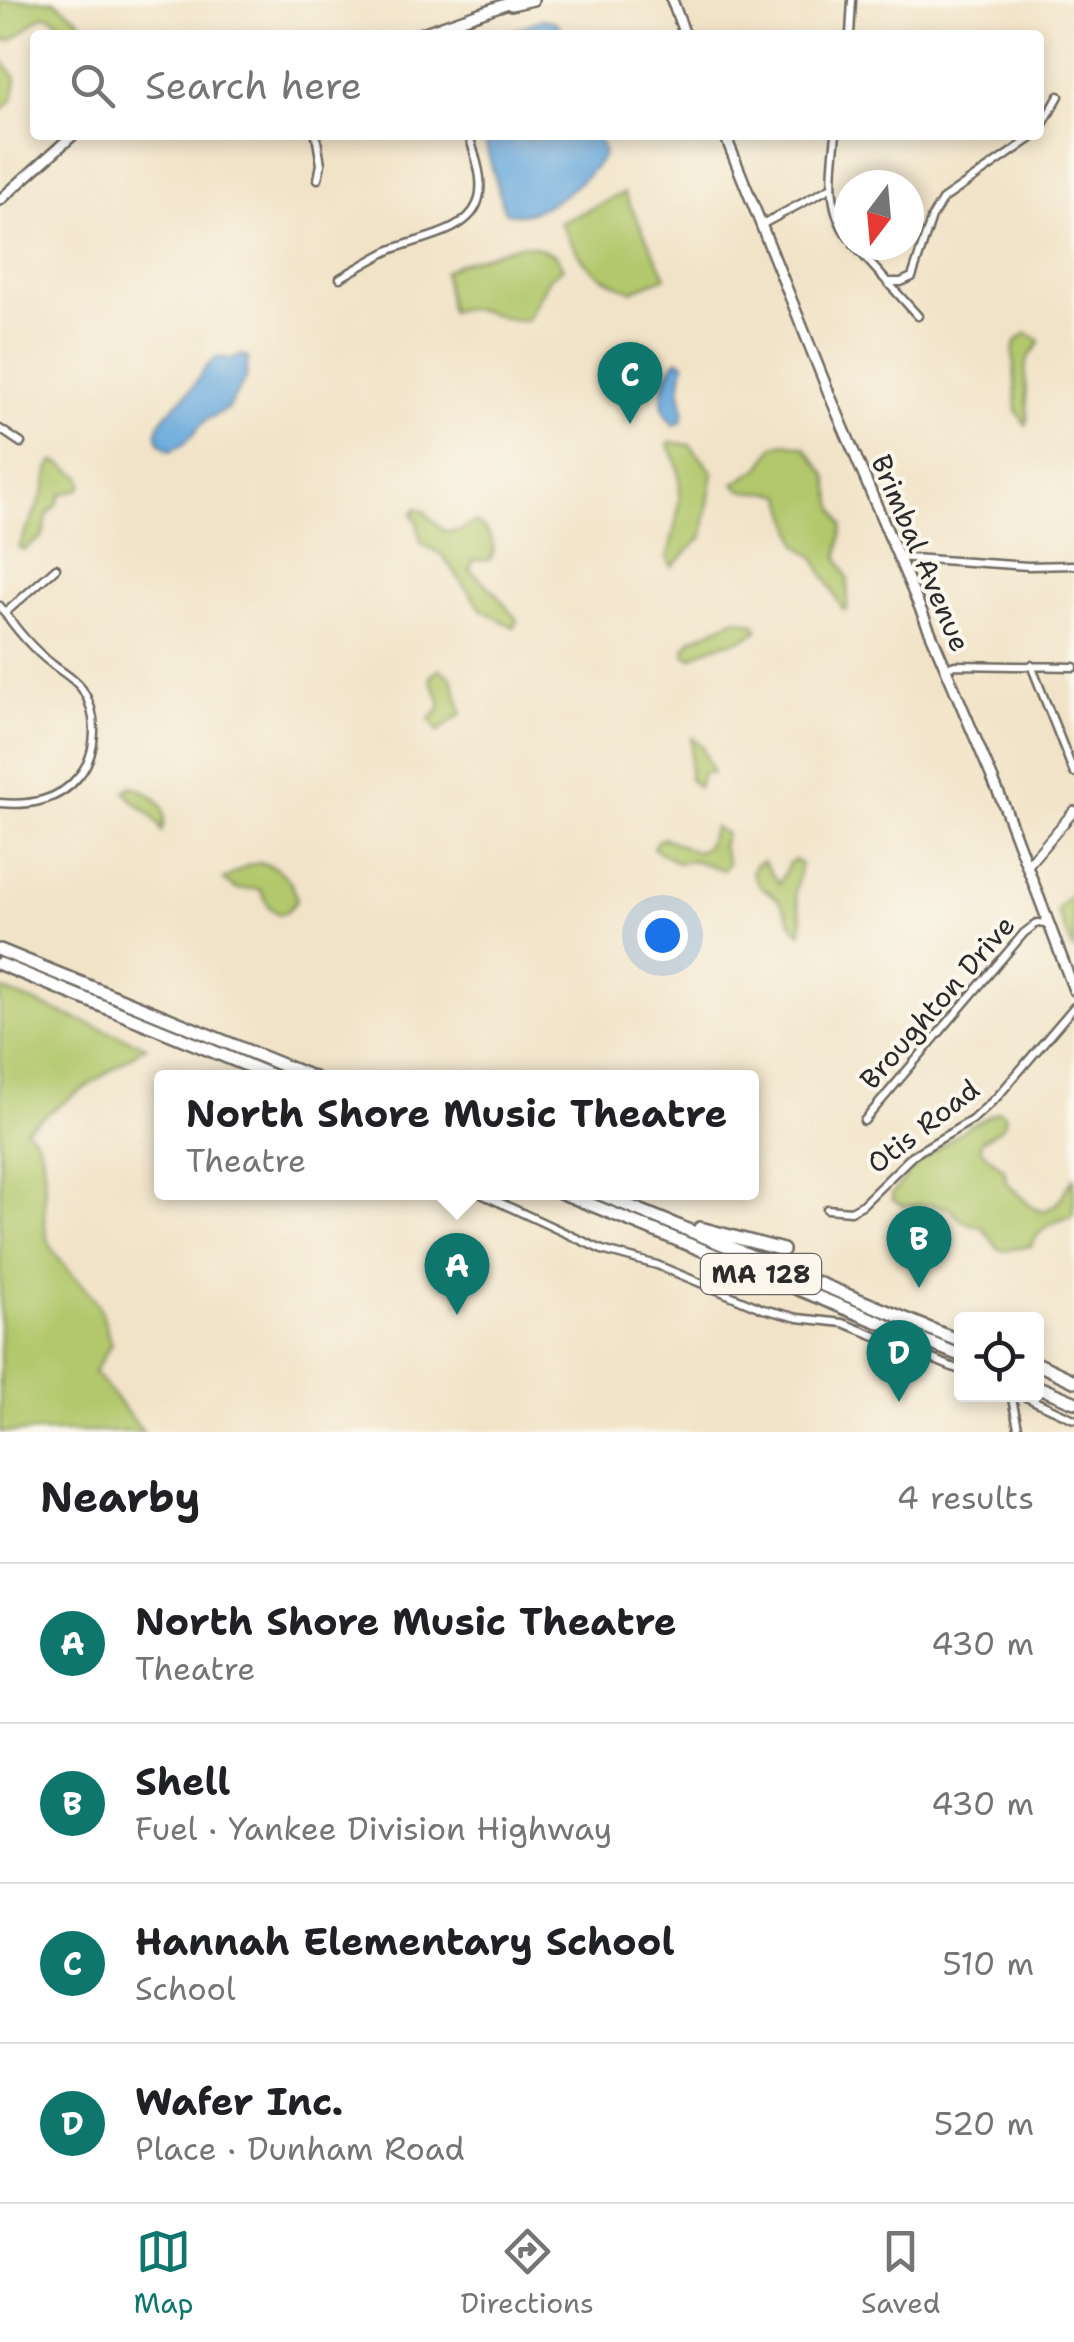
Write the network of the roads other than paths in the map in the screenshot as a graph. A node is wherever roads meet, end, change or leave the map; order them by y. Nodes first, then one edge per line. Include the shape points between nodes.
1 (474, 0) edge
2 (533, 0) edge
3 (672, 0) edge
4 (852, 0) edge
5 (513, 2) edge
6 (479, 14) junction
7 (453, 22) junction
8 (430, 30) edge
9 (454, 30) edge
10 (683, 30) edge
11 (850, 30) edge
12 (1060, 96) dead end
13 (1044, 122) edge
14 (68, 140) edge
15 (317, 140) edge
16 (470, 140) edge
17 (727, 140) edge
18 (835, 140) edge
19 (1029, 140) edge
20 (318, 179) dead end
21 (830, 188) junction
22 (0, 200) edge
23 (834, 201) edge
24 (761, 224) junction
25 (865, 260) edge
26 (340, 278) dead end
27 (887, 282) junction
28 (918, 316) dead end
29 (0, 429) edge
30 (21, 443) dead end
31 (897, 557) junction
32 (1074, 565) edge
33 (56, 568) dead end
34 (2, 610) edge
35 (1031, 666) junction
36 (945, 668) junction
37 (1074, 668) edge
38 (1074, 773) edge
39 (0, 803) edge
40 (1074, 811) edge
41 (1028, 865) junction
42 (1049, 924) junction
43 (0, 950) edge
44 (0, 964) edge
45 (1074, 990) edge
46 (1074, 1007) edge
47 (258, 1070) edge
48 (294, 1070) edge
49 (864, 1120) dead end
50 (495, 1200) edge
51 (580, 1200) edge
52 (614, 1200) edge
53 (827, 1208) dead end
54 (649, 1215) junction
55 (783, 1250) dead end
56 (954, 1339) edge
57 (954, 1353) edge
58 (954, 1367) edge
59 (1044, 1367) edge
60 (1044, 1375) edge
61 (1074, 1384) edge
62 (1044, 1389) edge
63 (1016, 1402) edge
64 (1034, 1402) edge
65 (1074, 1402) edge
66 (1074, 1419) edge
67 (1019, 1432) edge

1 - 6 street
2 - 5 main road
3 - 10 main road
4 - 11 street
5 - 6 main road
6 - 7 main road
7 - 8 main road
7 - 9 street
12 - 13 street
14 - 22 main road
15 - 20 street
16 - 26 street via 480,179 472,213
17 - 24 main road, Brimbal Avenue
18 - 21 street
19 - 27 street via 952,191 932,217 912,276
21 - 23 street
21 - 24 street
24 - 31 main road, Brimbal Avenue
25 - 27 street
27 - 28 street
29 - 30 street
31 - 32 street
31 - 36 main road, Brimbal Avenue
33 - 34 street
34 - 39 street via 29,644 81,688 94,738 86,767 65,789 31,803
35 - 36 street
35 - 37 street
35 - 38 street
36 - 41 main road, Brimbal Avenue
40 - 41 street
41 - 42 main road, Brimbal Avenue
42 - 45 main road, Brimbal Avenue
42 - 49 street, Broughton Drive via 1036,923 1024,934
43 - 48 highway
44 - 47 highway
46 - 53 street, Otis Road via 972,1120 914,1154 851,1212
50 - 58 street via 602,1250 763,1309 843,1323
51 - 57 highway, MA 128
52 - 54 highway, MA 128
54 - 55 highway
54 - 56 highway, MA 128
59 - 61 highway
60 - 61 highway
62 - 65 highway
63 - 67 street
64 - 66 street

